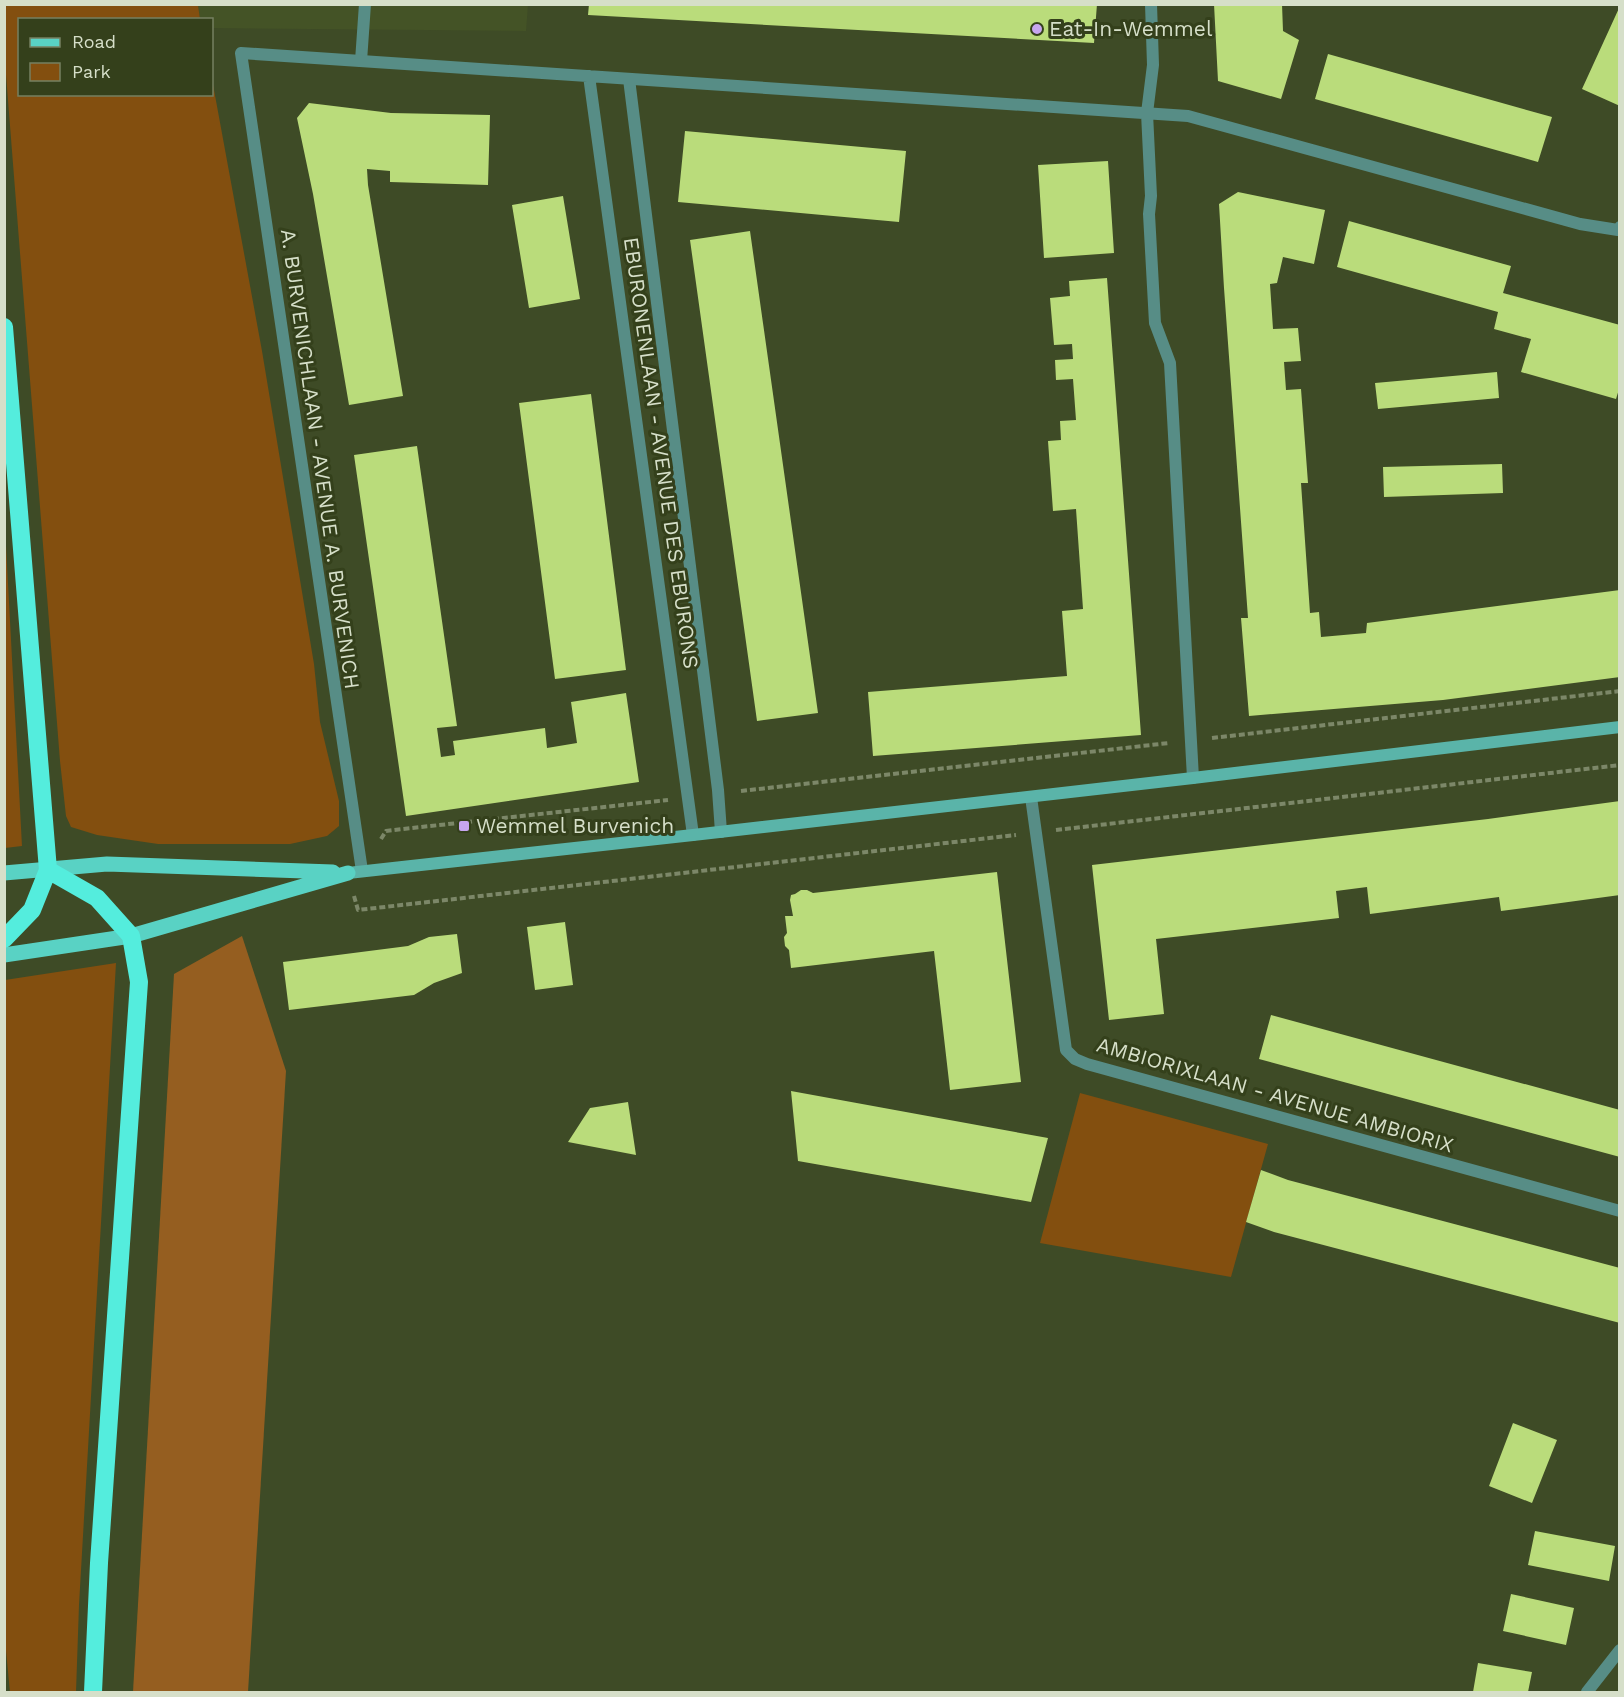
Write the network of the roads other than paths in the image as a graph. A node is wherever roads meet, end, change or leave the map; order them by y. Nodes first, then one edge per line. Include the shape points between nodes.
1 (365, 4) edge
2 (1151, 4) edge
3 (361, 61) junction
4 (590, 76) junction
5 (629, 79) junction
6 (1147, 113) junction
7 (1620, 227) edge
8 (4, 327) edge
9 (1620, 727) edge
10 (1192, 778) junction
11 (1031, 797) junction
12 (721, 832) junction
13 (693, 836) junction
14 (48, 870) junction
15 (355, 872) junction
16 (4, 873) edge
17 (131, 936) junction
18 (4, 939) edge
19 (4, 955) edge
20 (1620, 1211) edge
21 (1620, 1650) edge
22 (93, 1692) edge
23 (1587, 1692) edge

1 - 3 street
2 - 6 street via 1153,65
3 - 4 street
3 - 15 street, A. BURVENICHLAAN - AVENUE A. BURVENICH via 241,53 358,847
4 - 5 street
4 - 13 street, EBURONENLAAN - AVENUE DES EBURONS
5 - 6 street
5 - 12 street, EBURONENLAAN - AVENUE DES EBURONS
6 - 7 street via 1188,116 1580,224 1618,230
6 - 10 street via 1155,323 1170,363
8 - 14 highway
9 - 10 street
10 - 11 street
11 - 12 street
11 - 20 street, AMBIORIXLAAN - AVENUE AMBIORIX via 1066,1050 1075,1059
12 - 13 street
13 - 15 street
14 - 15 main road via 107,864
14 - 16 main road
14 - 17 highway via 97,898
14 - 18 highway via 32,910
15 - 17 main road
17 - 19 main road
17 - 22 highway via 139,982
21 - 23 street

